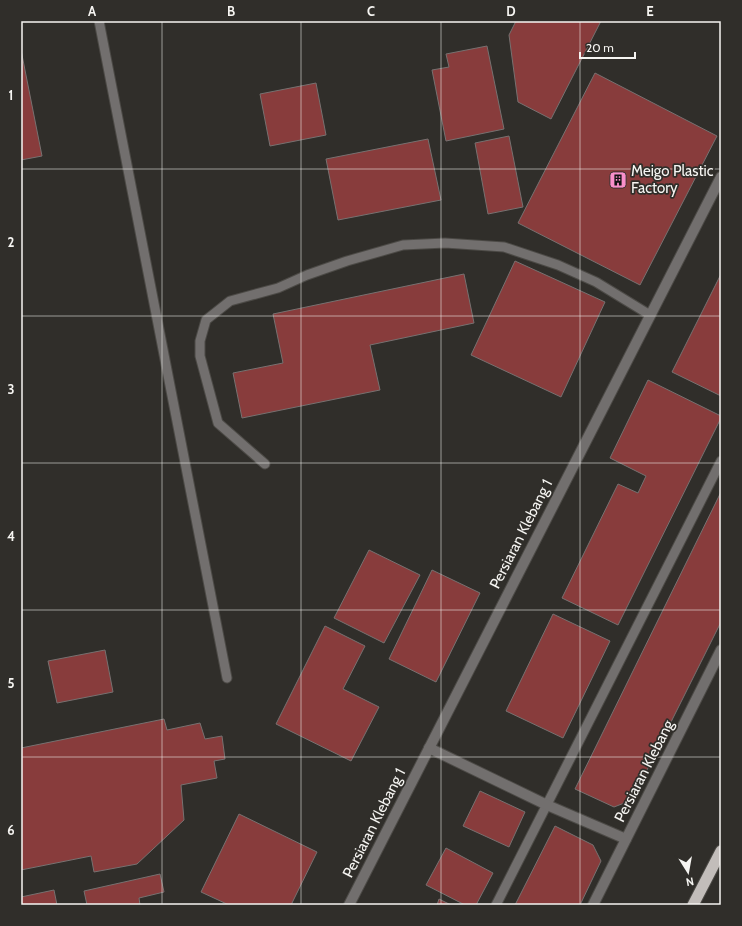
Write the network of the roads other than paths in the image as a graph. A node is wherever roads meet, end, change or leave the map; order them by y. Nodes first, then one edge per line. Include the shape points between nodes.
1 (99, 21) edge
2 (721, 177) edge
3 (650, 315) junction
4 (721, 461) edge
5 (265, 464) dead end
6 (721, 650) edge
7 (227, 678) dead end
8 (429, 748) junction
9 (547, 805) junction
10 (626, 839) junction
11 (721, 851) edge
12 (349, 905) edge
13 (496, 905) edge
14 (593, 905) edge
15 (693, 905) edge

1 - 7 lane
2 - 3 street, Persiaran Klebang 1
3 - 5 lane via 596,282 558,265 504,247 445,243 404,245 347,261 278,288 230,301 206,320 200,341 200,356 218,423
3 - 8 street, Persiaran Klebang 1
4 - 9 lane
6 - 10 street, Persiaran Klebang
8 - 9 street
8 - 12 street, Persiaran Klebang 1
9 - 10 street
9 - 13 lane
10 - 14 street, Persiaran Klebang
11 - 15 highway

